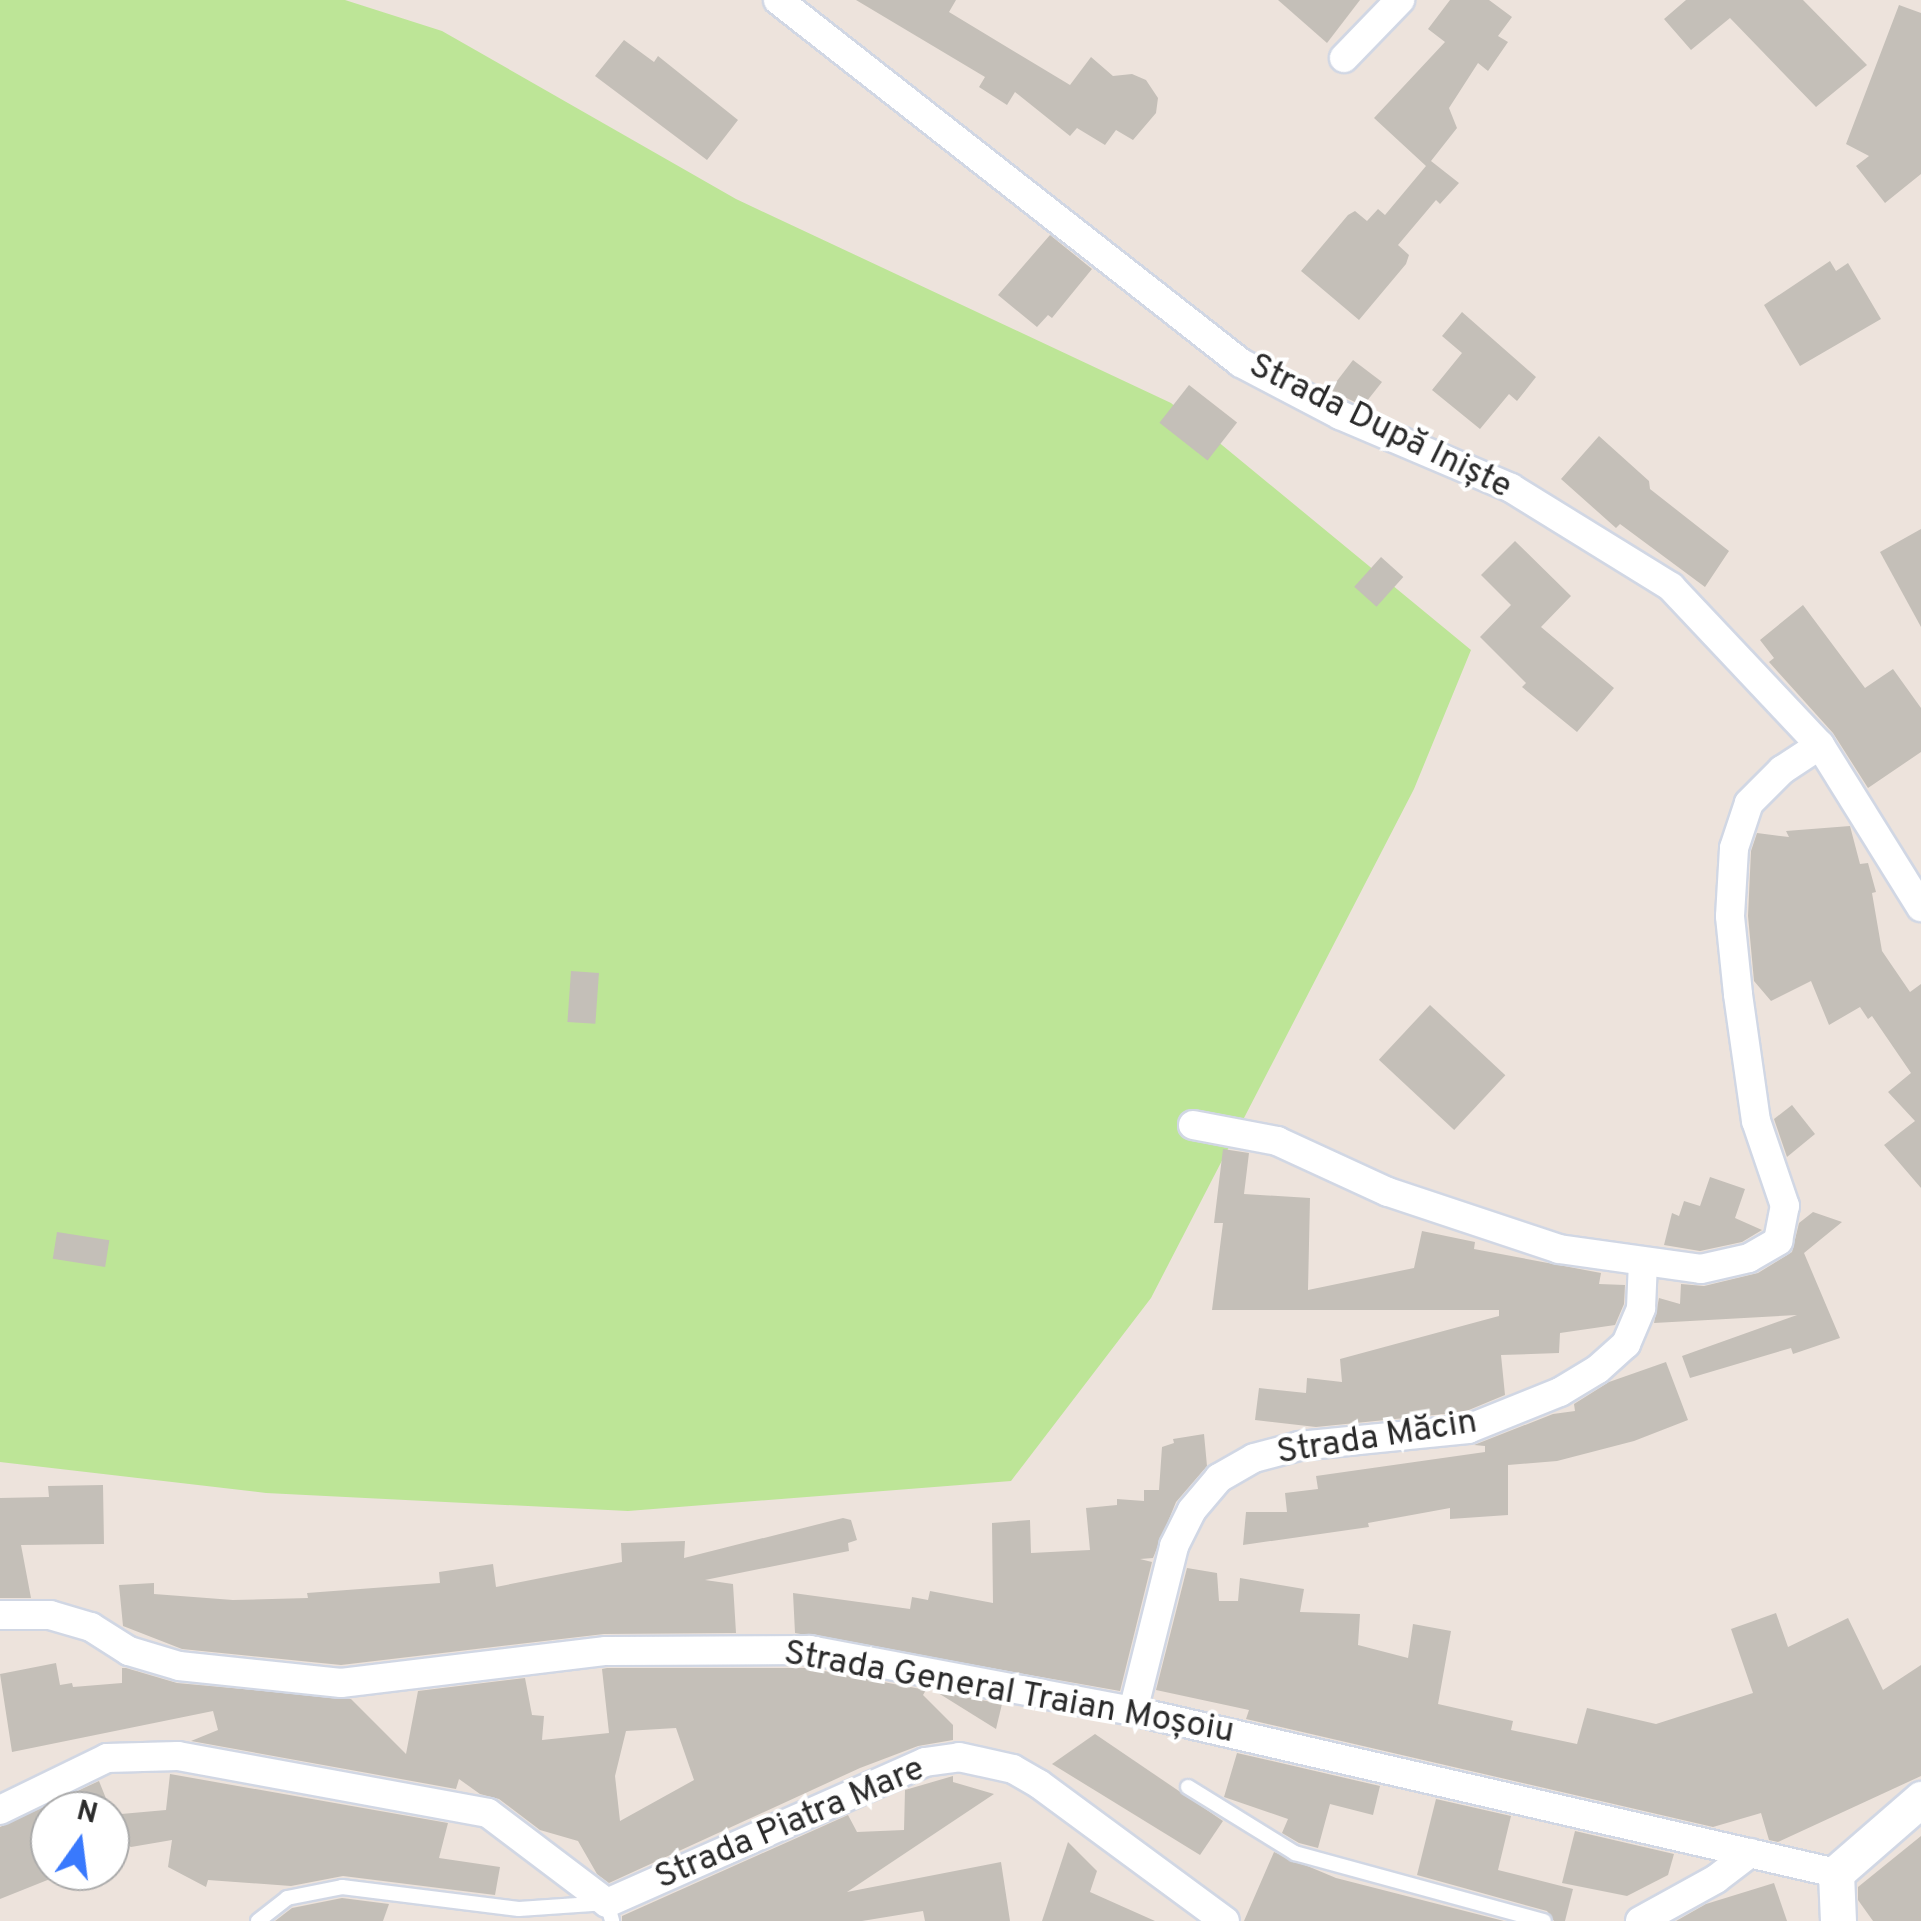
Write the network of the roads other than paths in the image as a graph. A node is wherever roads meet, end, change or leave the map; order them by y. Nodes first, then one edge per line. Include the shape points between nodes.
1 (778, 0) edge
2 (1400, 0) edge
3 (1344, 58) dead end
4 (1820, 745) junction
5 (1921, 906) edge
6 (1193, 1125) dead end
7 (1643, 1263) junction
8 (0, 1615) edge
9 (1133, 1711) junction
10 (1188, 1787) dead end
11 (1921, 1799) edge
12 (0, 1810) edge
13 (1750, 1853) junction
14 (1836, 1873) junction
15 (610, 1912) edge
16 (258, 1921) edge
17 (1225, 1921) edge
18 (1544, 1921) edge
19 (1640, 1921) edge
20 (1838, 1921) edge

1 - 4 street, Strada După Iniște via 1241,363 1340,415 1511,488 1671,587
2 - 3 street
4 - 5 street, Strada După Iniște
4 - 7 street via 1750,803 1734,848 1730,916 1746,1060 1785,1226 1778,1241 1750,1258 1701,1269
6 - 7 street via 1278,1141 1388,1192 1558,1249
7 - 9 street, Strada Măcin via 1641,1308 1626,1344 1560,1392 1468,1429 1299,1446 1254,1458 1219,1478 1174,1546
8 - 9 street, Strada General Traian Moșoiu via 50,1615 91,1627 129,1651 255,1677 340,1683 606,1650 810,1650
9 - 13 street, Strada General Traian Moșoiu
10 - 18 lane via 1294,1852
11 - 14 street
12 - 15 street via 106,1758 178,1756 488,1813
13 - 14 street, Strada General Traian Moșoiu
13 - 19 street
14 - 20 street
15 - 16 lane, Strada Piatra Mare via 519,1909 342,1887 286,1898
15 - 17 street, Strada Piatra Mare via 925,1762 959,1757 1013,1769 1039,1784

